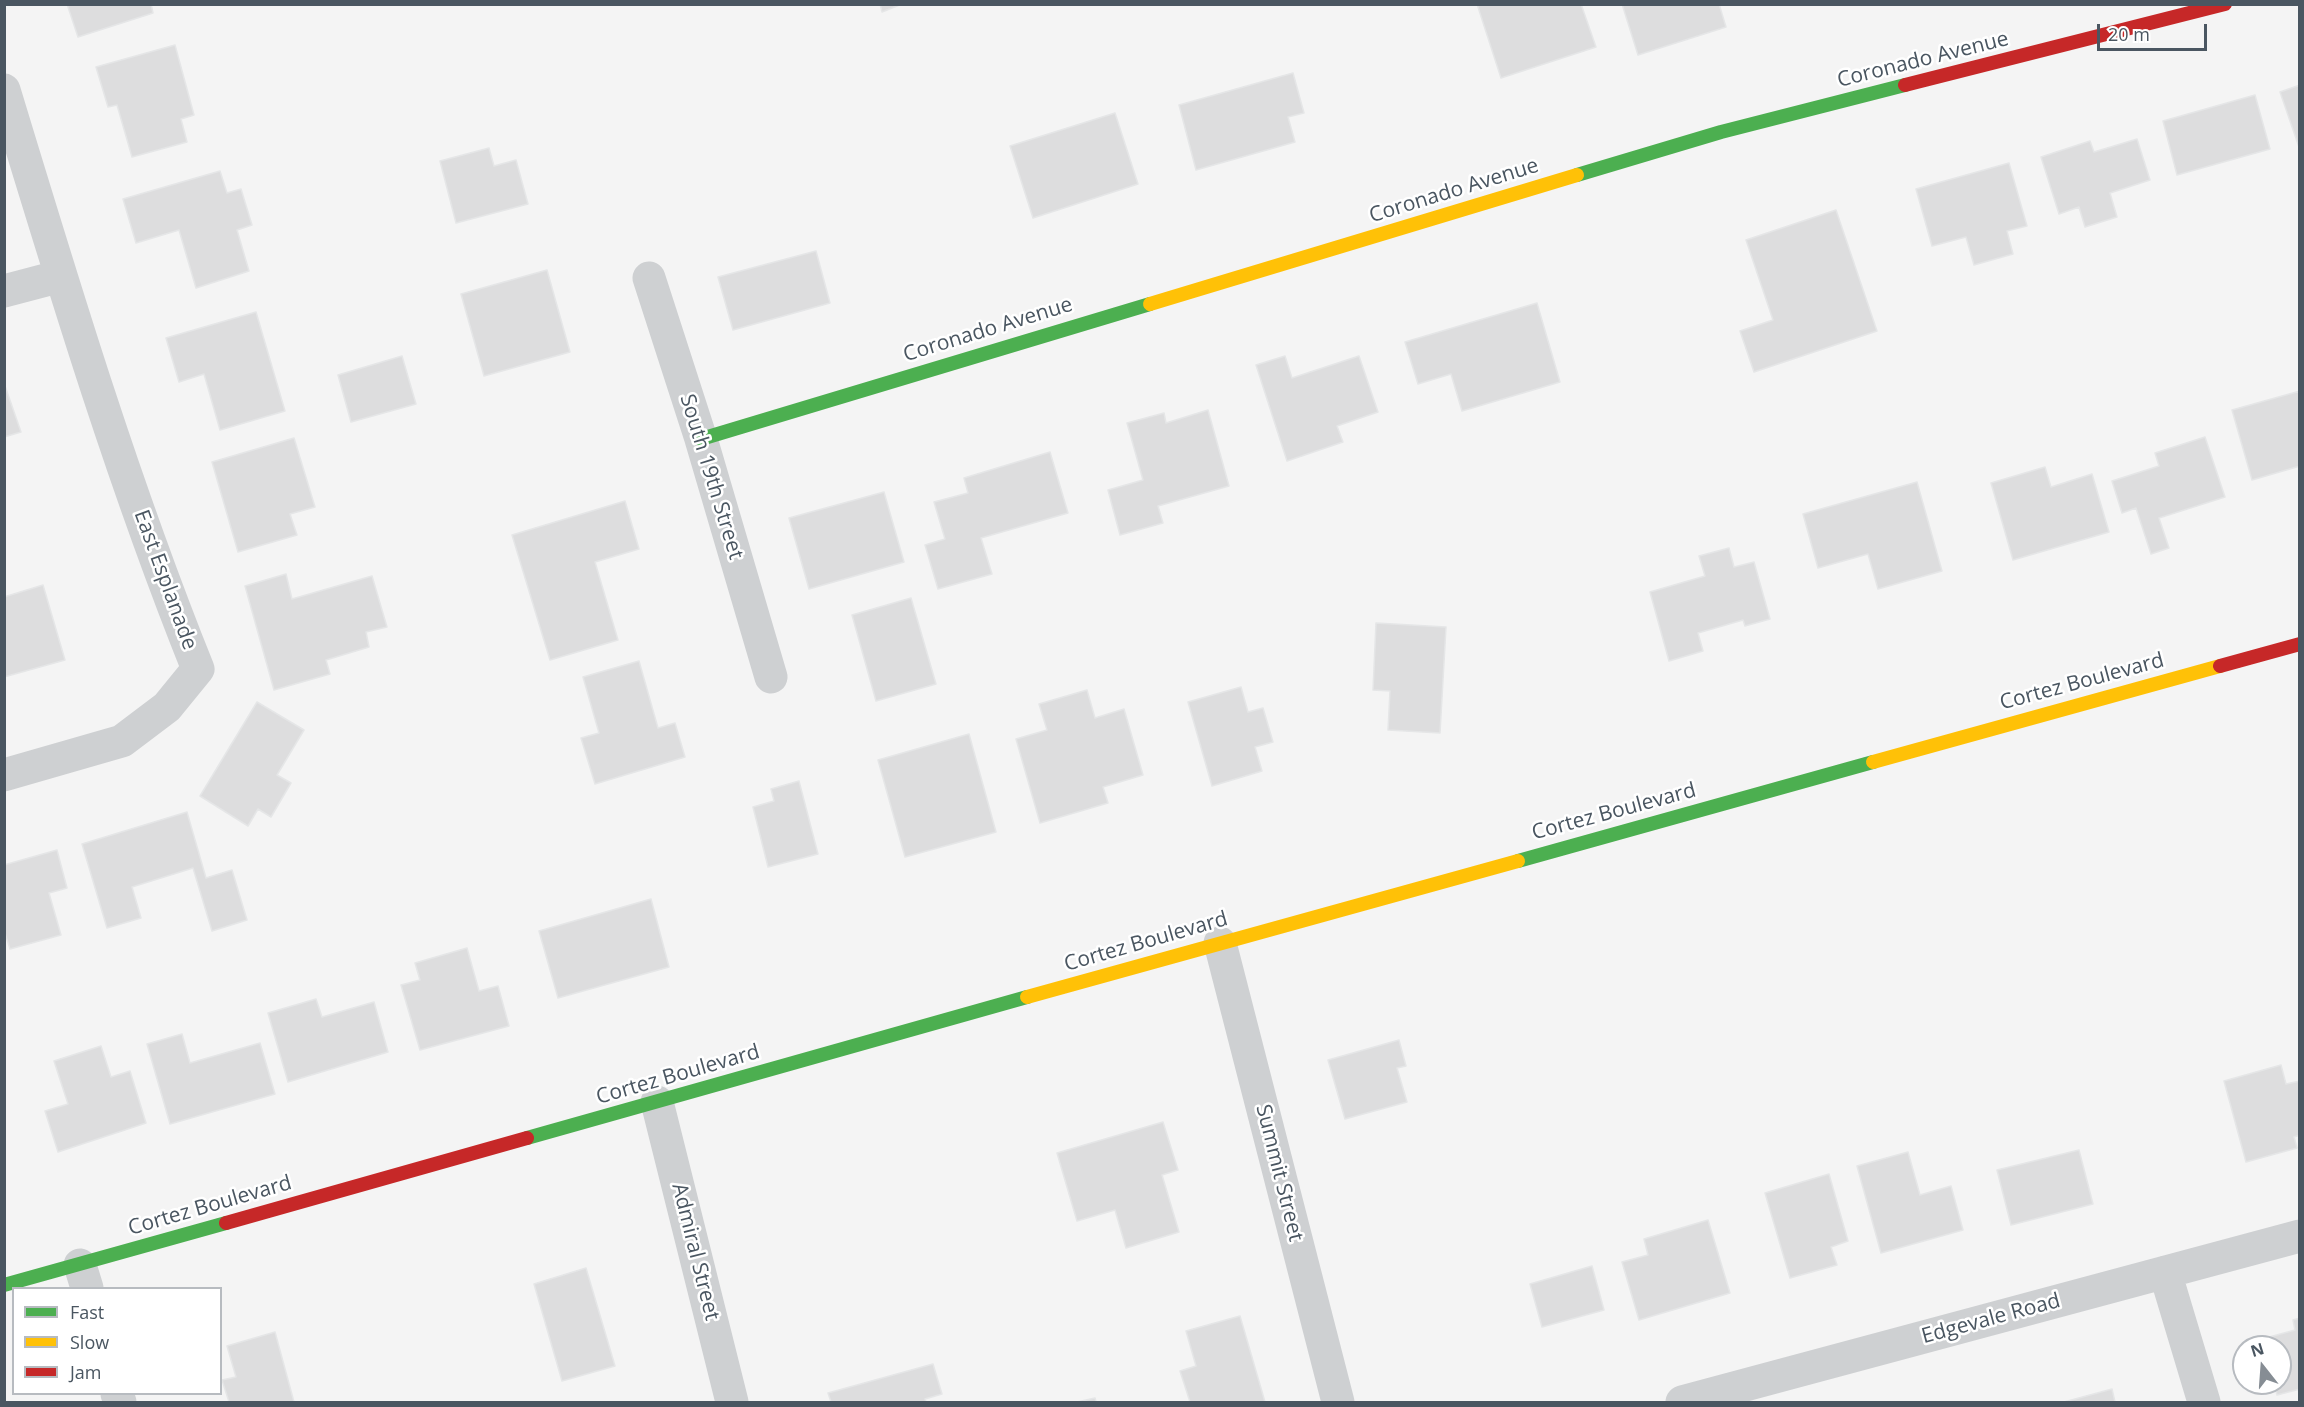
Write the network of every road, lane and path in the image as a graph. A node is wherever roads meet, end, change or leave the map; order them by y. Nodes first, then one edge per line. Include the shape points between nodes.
1 (2225, 4) edge
2 (4, 90) edge
3 (61, 276) junction
4 (649, 278) dead end
5 (4, 291) edge
6 (700, 439) junction
7 (2300, 644) edge
8 (771, 677) dead end
9 (4, 775) edge
10 (1220, 942) junction
11 (657, 1102) junction
12 (2300, 1236) edge
13 (2165, 1272) junction
14 (84, 1277) edge
15 (4, 1285) edge
16 (732, 1402) edge
17 (1338, 1402) edge
18 (1682, 1402) edge
19 (2204, 1402) edge

1 - 6 street, Coronado Avenue via 1721,132
2 - 3 street
3 - 5 street
3 - 9 street, East Esplanade via 172,604 198,669 167,707 122,741
4 - 6 street, South 19th Street
6 - 8 street, South 19th Street
7 - 10 street, Cortez Boulevard
10 - 11 street, Cortez Boulevard
10 - 17 street, Summit Street
11 - 14 street, Cortez Boulevard
11 - 16 street, Admiral Street
12 - 13 street, Edgevale Road
13 - 18 street, Edgevale Road
13 - 19 street
14 - 15 street, Cortez Boulevard

